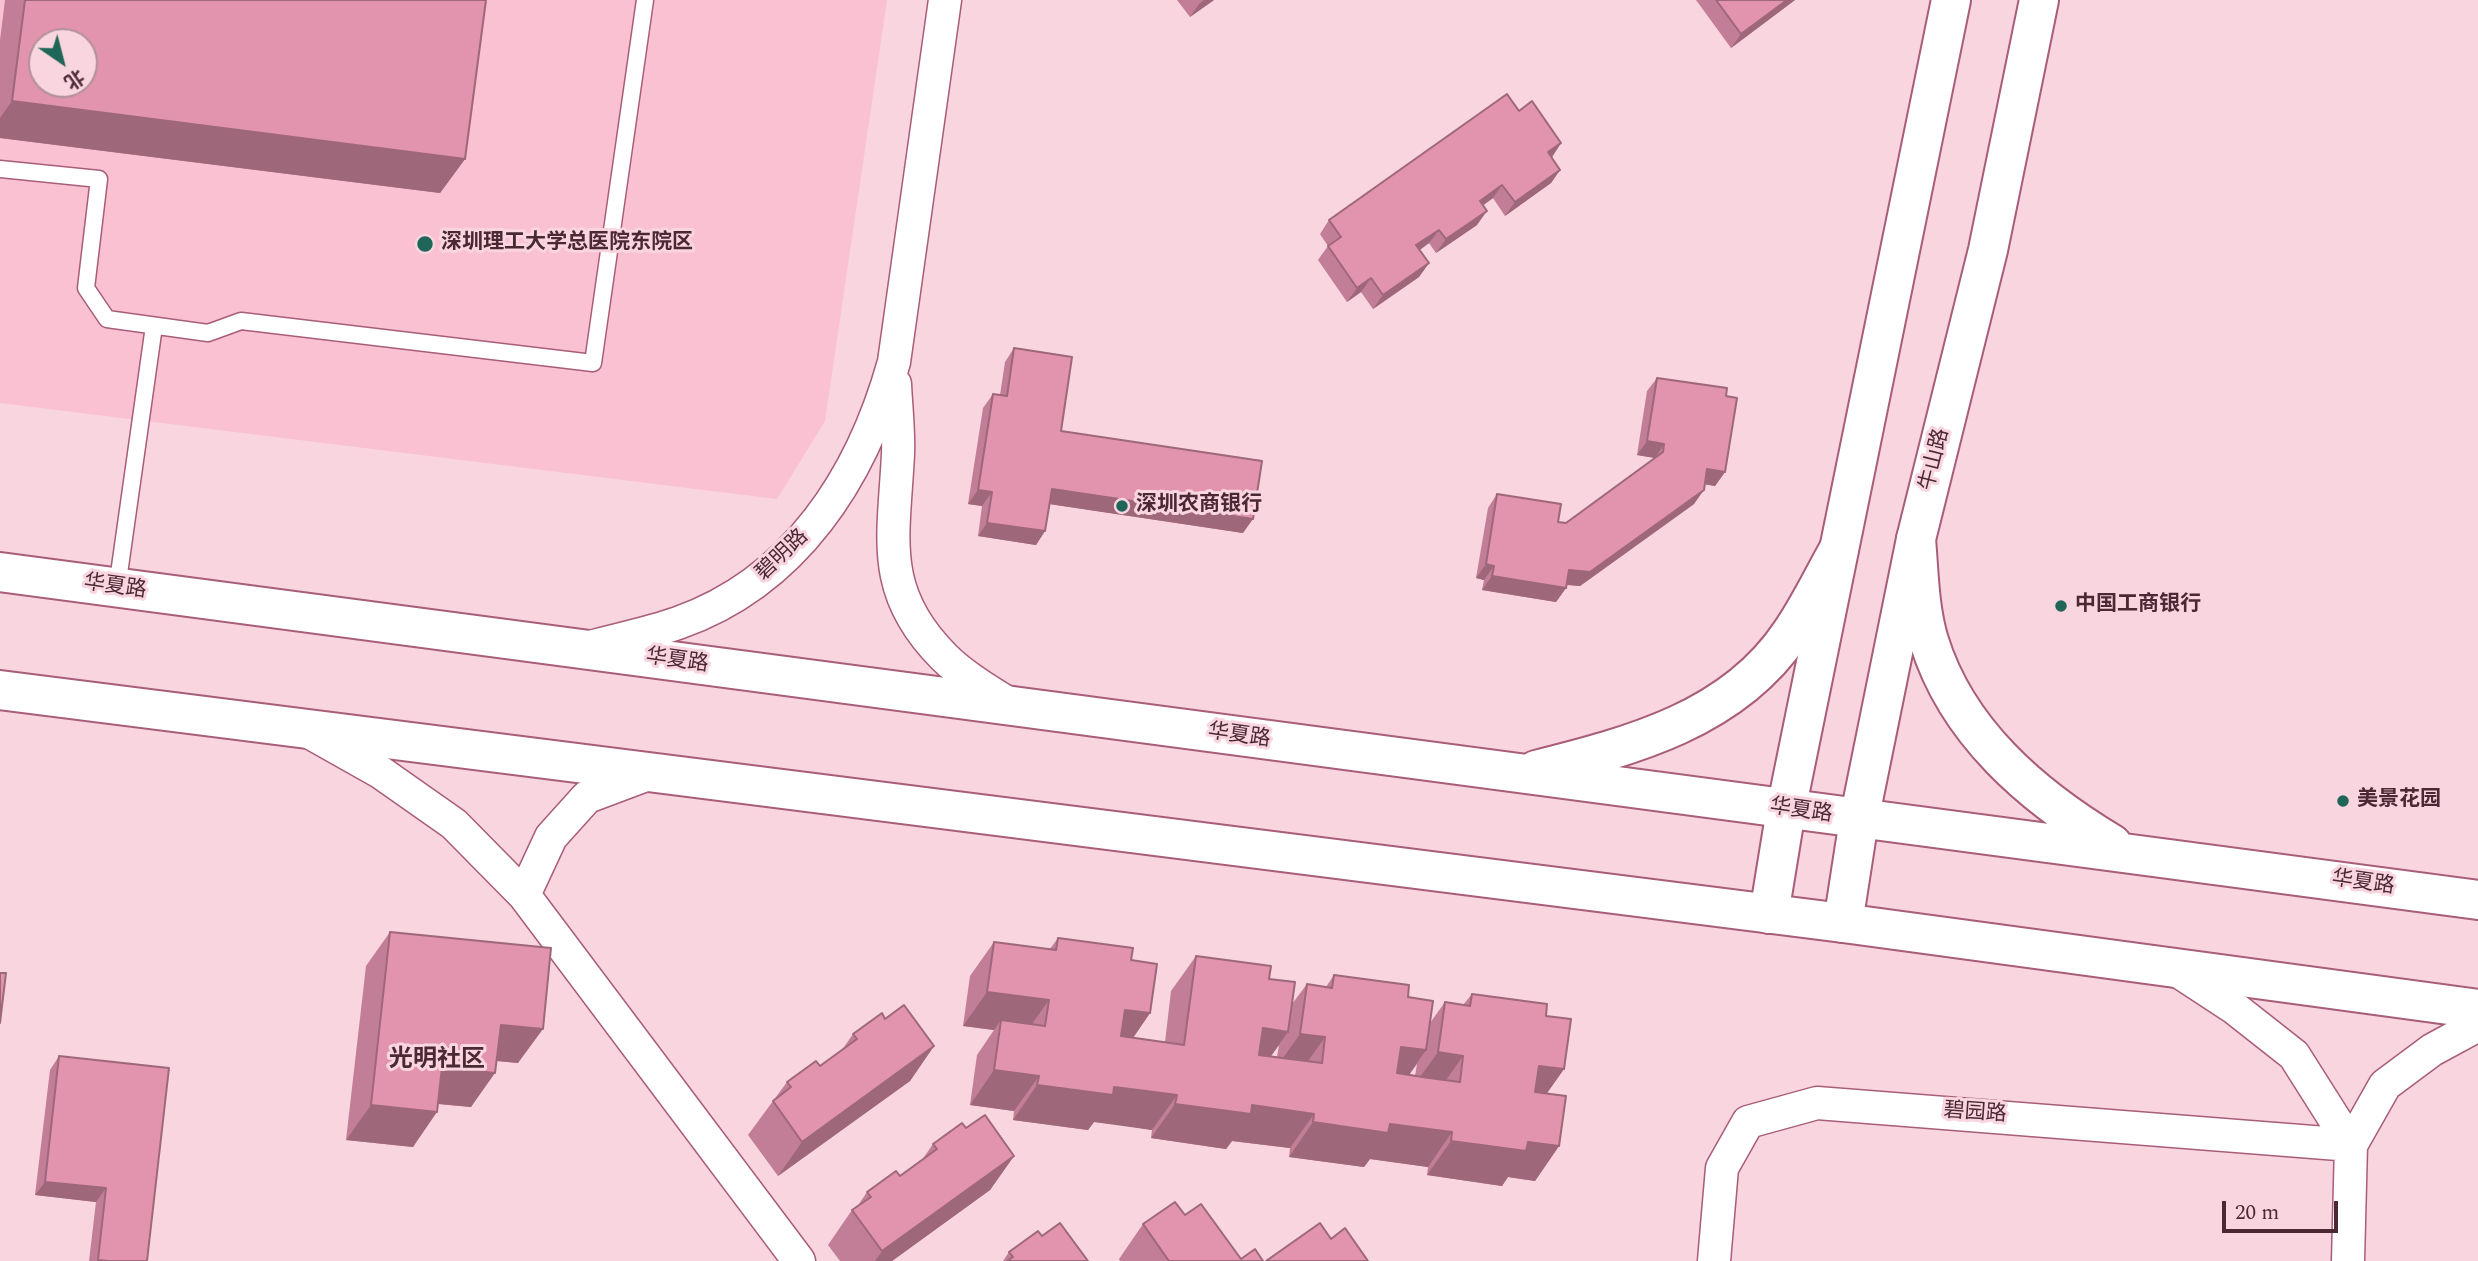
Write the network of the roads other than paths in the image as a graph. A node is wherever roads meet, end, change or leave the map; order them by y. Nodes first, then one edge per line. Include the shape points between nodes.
1 (645, 0) edge
2 (945, 0) edge
3 (1951, 0) edge
4 (2039, 0) edge
5 (0, 169) edge
6 (154, 326) junction
7 (894, 362) junction
8 (1916, 540) junction
9 (1839, 549) junction
10 (0, 572) edge
11 (117, 588) junction
12 (579, 649) junction
13 (0, 690) edge
14 (1014, 708) junction
15 (304, 729) junction
16 (651, 773) junction
17 (1517, 774) junction
18 (1786, 810) junction
19 (1859, 820) junction
20 (2122, 850) junction
21 (524, 895) junction
22 (2478, 900) edge
23 (1769, 914) junction
24 (1843, 923) junction
25 (2171, 966) junction
26 (2478, 1009) edge
27 (2478, 1025) edge
28 (2350, 1145) junction
29 (799, 1261) edge
30 (1714, 1261) edge
31 (2348, 1261) edge

1 - 6 lane via 593,363 241,321 208,333
2 - 7 street, 碧明路
3 - 9 main road
4 - 8 main road, 牛山路 via 1988,250
5 - 6 lane via 99,179 86,288 107,319
6 - 11 lane
7 - 12 street, 碧明路 via 881,408 837,496 802,542 765,577 678,623
7 - 14 street, 碧明路 via 898,452 892,561 901,595 921,631 945,658
8 - 19 main road, 牛山路
8 - 20 main road via 1920,598 1929,640 1967,719 2040,796
9 - 17 main road via 1790,635 1752,679 1714,707 1671,730 1614,750
9 - 18 main road
10 - 11 main road, 华夏路
11 - 12 main road, 华夏路
12 - 14 main road, 华夏路
13 - 15 main road
14 - 17 main road, 华夏路
15 - 16 main road
15 - 21 street via 380,772 454,824
16 - 21 street via 587,797 551,837
16 - 23 main road
17 - 18 main road, 华夏路
18 - 19 main road, 华夏路
18 - 23 main road
19 - 20 main road, 华夏路
19 - 24 main road, 牛山路
20 - 22 main road, 华夏路
21 - 29 street
23 - 24 main road
24 - 25 main road
25 - 26 main road
25 - 28 street via 2294,1055
27 - 28 street via 2431,1050 2385,1085
28 - 30 street, 碧园路 via 1818,1103 1748,1122 1722,1168
28 - 31 street

